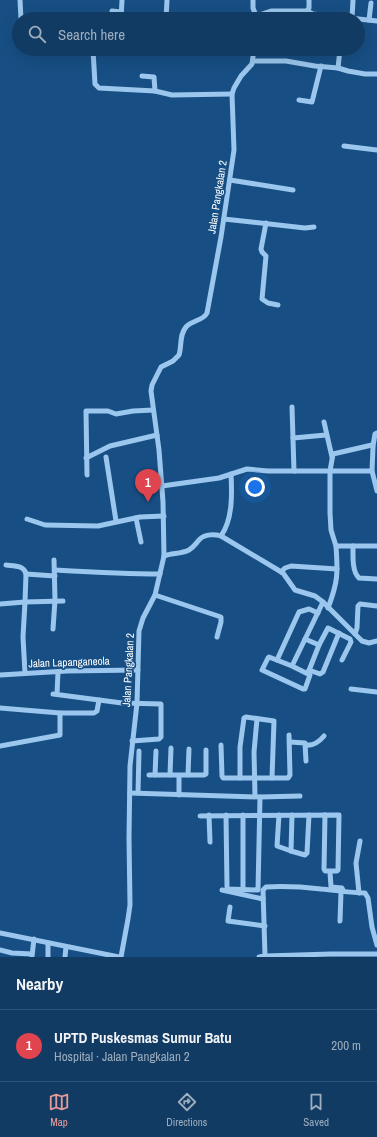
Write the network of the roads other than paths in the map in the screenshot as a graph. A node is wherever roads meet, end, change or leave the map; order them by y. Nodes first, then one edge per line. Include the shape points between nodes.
1 (20, 0) edge
2 (122, 0) edge
3 (167, 0) edge
4 (253, 0) edge
5 (309, 0) edge
6 (353, 0) edge
7 (371, 3) dead end
8 (307, 11) joint
9 (21, 12) edge
10 (112, 12) dead end
11 (121, 12) joint
12 (166, 12) edge
13 (254, 12) edge
14 (269, 12) edge
15 (352, 12) edge
16 (365, 20) edge
17 (369, 20) junction
18 (377, 20) edge
19 (93, 56) edge
20 (254, 56) edge
21 (339, 56) edge
22 (254, 61) junction
23 (321, 66) junction
24 (338, 68) junction
25 (377, 74) edge
26 (142, 76) dead end
27 (155, 91) junction
28 (232, 94) junction
29 (299, 100) dead end
30 (344, 146) dead end
31 (377, 150) edge
32 (230, 180) junction
33 (293, 190) dead end
34 (224, 219) junction
35 (266, 223) junction
36 (314, 227) dead end
37 (278, 305) dead end
38 (292, 407) dead end
39 (152, 410) junction
40 (324, 422) dead end
41 (377, 433) edge
42 (157, 434) junction
43 (326, 434) junction
44 (293, 438) junction
45 (372, 446) junction
46 (106, 457) dead end
47 (332, 457) junction
48 (86, 458) junction
49 (294, 471) junction
50 (330, 471) junction
51 (372, 471) junction
52 (231, 474) junction
53 (87, 475) dead end
54 (162, 486) junction
55 (377, 491) edge
56 (164, 516) junction
57 (136, 518) junction
58 (27, 520) dead end
59 (116, 521) junction
60 (221, 536) junction
61 (141, 542) dead end
62 (336, 546) junction
63 (353, 546) junction
64 (377, 546) edge
65 (164, 556) junction
66 (54, 560) dead end
67 (6, 565) dead end
68 (337, 569) junction
69 (55, 570) junction
70 (281, 572) junction
71 (26, 574) junction
72 (160, 574) junction
73 (55, 576) junction
74 (377, 579) edge
75 (155, 595) junction
76 (55, 600) junction
77 (63, 601) dead end
78 (25, 602) junction
79 (323, 602) junction
80 (0, 604) edge
81 (377, 606) edge
82 (328, 608) junction
83 (318, 613) junction
84 (53, 629) dead end
85 (339, 633) junction
86 (355, 634) junction
87 (217, 637) dead end
88 (305, 639) junction
89 (377, 641) edge
90 (319, 645) junction
91 (277, 660) junction
92 (342, 660) dead end
93 (292, 666) junction
94 (138, 670) junction
95 (58, 672) junction
96 (309, 672) junction
97 (25, 673) junction
98 (0, 675) edge
99 (351, 689) dead end
100 (377, 692) edge
101 (99, 700) junction
102 (137, 703) junction
103 (0, 708) edge
104 (60, 713) junction
105 (257, 718) junction
106 (289, 735) dead end
107 (324, 736) dead end
108 (132, 740) junction
109 (290, 742) junction
110 (221, 745) dead end
111 (306, 745) junction
112 (0, 746) edge
113 (171, 748) dead end
114 (189, 749) dead end
115 (139, 750) dead end
116 (206, 750) dead end
117 (156, 751) dead end
118 (306, 761) dead end
119 (149, 775) dead end
120 (156, 775) junction
121 (170, 775) junction
122 (188, 775) junction
123 (179, 776) junction
124 (240, 778) junction
125 (254, 778) junction
126 (272, 778) junction
127 (130, 793) junction
128 (138, 793) junction
129 (179, 795) junction
130 (257, 796) junction
131 (300, 796) dead end
132 (209, 815) junction
133 (226, 815) junction
134 (243, 815) junction
135 (260, 815) junction
136 (279, 815) junction
137 (292, 815) junction
138 (308, 815) junction
139 (325, 815) junction
140 (200, 816) dead end
141 (360, 841) dead end
142 (210, 842) dead end
143 (291, 851) junction
144 (328, 871) junction
145 (243, 889) junction
146 (261, 889) junction
147 (222, 890) dead end
148 (341, 892) junction
149 (359, 893) junction
150 (263, 899) junction
151 (230, 907) dead end
152 (340, 921) dead end
153 (265, 926) junction
154 (0, 933) edge
155 (34, 939) junction
156 (48, 943) junction
157 (377, 945) edge
158 (66, 947) junction
159 (3, 953) edge
160 (377, 954) edge
161 (32, 955) edge
162 (265, 956) junction
163 (367, 956) edge
164 (48, 957) edge
165 (65, 957) edge
166 (120, 957) edge
167 (259, 957) edge

1 - 9 street
2 - 11 street
3 - 12 street
4 - 13 street
5 - 8 street
6 - 15 street
7 - 17 street
8 - 14 street
10 - 11 street
16 - 17 street
17 - 18 street
19 - 27 street via 96,87
20 - 22 street
21 - 24 street
22 - 23 street via 286,61
22 - 28 street via 241,76
23 - 24 street
23 - 29 street via 312,102
24 - 25 street
26 - 27 street via 154,77
27 - 28 street via 172,96
28 - 32 street, Jalan Pangkalan 2 via 235,135
30 - 31 street
32 - 33 street
32 - 34 street, Jalan Pangkalan 2
34 - 35 street
34 - 39 street, Jalan Pangkalan 2 via 207,313 187,326 180,340 178,357 161,367 151,388
35 - 36 street
35 - 37 street via 261,251 266,256 262,299
38 - 44 street
39 - 42 street, Jalan Pangkalan 2
39 - 48 street via 116,414 108,411 86,411
40 - 43 street
41 - 45 street
42 - 48 street via 110,446
42 - 54 street, Jalan Pangkalan 2
43 - 44 street
43 - 47 street
44 - 49 street
45 - 47 street via 333,454
45 - 51 street
46 - 59 street
47 - 50 street
48 - 53 street
49 - 50 street
49 - 52 street via 247,469
50 - 51 street
50 - 62 street via 330,524
51 - 55 street
52 - 54 street
52 - 60 street via 228,525
54 - 56 street, Jalan Pangkalan 2
56 - 57 street
56 - 65 street, Jalan Pangkalan 2
57 - 59 street
57 - 61 street
58 - 59 street via 60,526 98,526
60 - 65 street via 204,536 189,550
60 - 70 street
62 - 63 street
62 - 68 street
63 - 64 street
63 - 74 street via 357,577
65 - 72 street, Jalan Pangkalan 2
66 - 69 street
67 - 71 street via 24,568
68 - 70 street via 291,566
68 - 82 street via 335,588
69 - 72 street
69 - 73 street
70 - 79 street via 295,590 315,596
71 - 73 street
71 - 78 street
72 - 75 street, Jalan Pangkalan 2
73 - 76 street
75 - 87 street via 221,618
75 - 94 street, Jalan Pangkalan 2 via 139,631
76 - 77 street
76 - 78 street
76 - 84 street
78 - 80 street
78 - 97 street
79 - 82 street
79 - 83 street
81 - 86 street via 358,606
82 - 86 street
83 - 88 street
83 - 91 street via 308,609 299,612
85 - 90 street via 327,628
85 - 92 street via 351,642
85 - 96 street via 323,672
86 - 89 street via 365,643
88 - 90 street
88 - 93 street
90 - 96 street
91 - 93 street
91 - 96 street via 268,657 263,671 303,689 306,688 310,677
93 - 96 street
94 - 95 street, Jalan Lapanganeola
94 - 102 street, Jalan Pangkalan 2
95 - 97 street, Jalan Lapanganeola
95 - 101 street via 55,694
97 - 98 street, Jalan Lapanganeola
99 - 100 street
101 - 102 street
101 - 104 street via 97,711 94,713
102 - 108 street, Jalan Pangkalan 2
102 - 108 street via 161,704 161,737
103 - 104 street
104 - 112 street via 60,735
105 - 124 street via 244,718 240,747
105 - 125 street
105 - 126 street via 274,721
106 - 109 street
107 - 111 street via 318,743
108 - 127 street, Jalan Pangkalan 2
109 - 111 street
109 - 126 street via 289,776
110 - 124 street via 223,778
111 - 118 street
113 - 121 street
114 - 122 street
115 - 128 street
116 - 122 street via 205,774
117 - 120 street
119 - 120 street
120 - 121 street
121 - 123 street
122 - 123 street
123 - 129 street
124 - 125 street
125 - 126 street
125 - 130 street
127 - 128 street
127 - 166 street, Jalan Pangkalan 2 via 130,905
128 - 129 street
129 - 130 street
130 - 131 street
130 - 135 street
132 - 133 street
132 - 140 street
132 - 142 street
133 - 134 street
133 - 145 street via 227,886
134 - 135 street
134 - 145 street
135 - 136 street
135 - 146 street
136 - 137 street
136 - 143 street via 277,846
137 - 138 street
137 - 143 street
138 - 139 street
138 - 143 street via 307,853 304,855
139 - 144 street via 324,869
139 - 144 street via 340,816 338,870
141 - 149 street via 356,863
144 - 148 street via 330,886 342,889
145 - 146 street
146 - 148 street via 287,886
146 - 150 street
147 - 150 street
148 - 149 street
148 - 152 street
149 - 157 street via 365,893 368,898
150 - 153 street
151 - 153 street via 228,921
153 - 162 street
154 - 155 street
155 - 156 street
155 - 161 street
156 - 158 street
156 - 164 street
158 - 165 street
158 - 166 street
159 - 161 street
160 - 163 street
162 - 163 street
162 - 167 street

